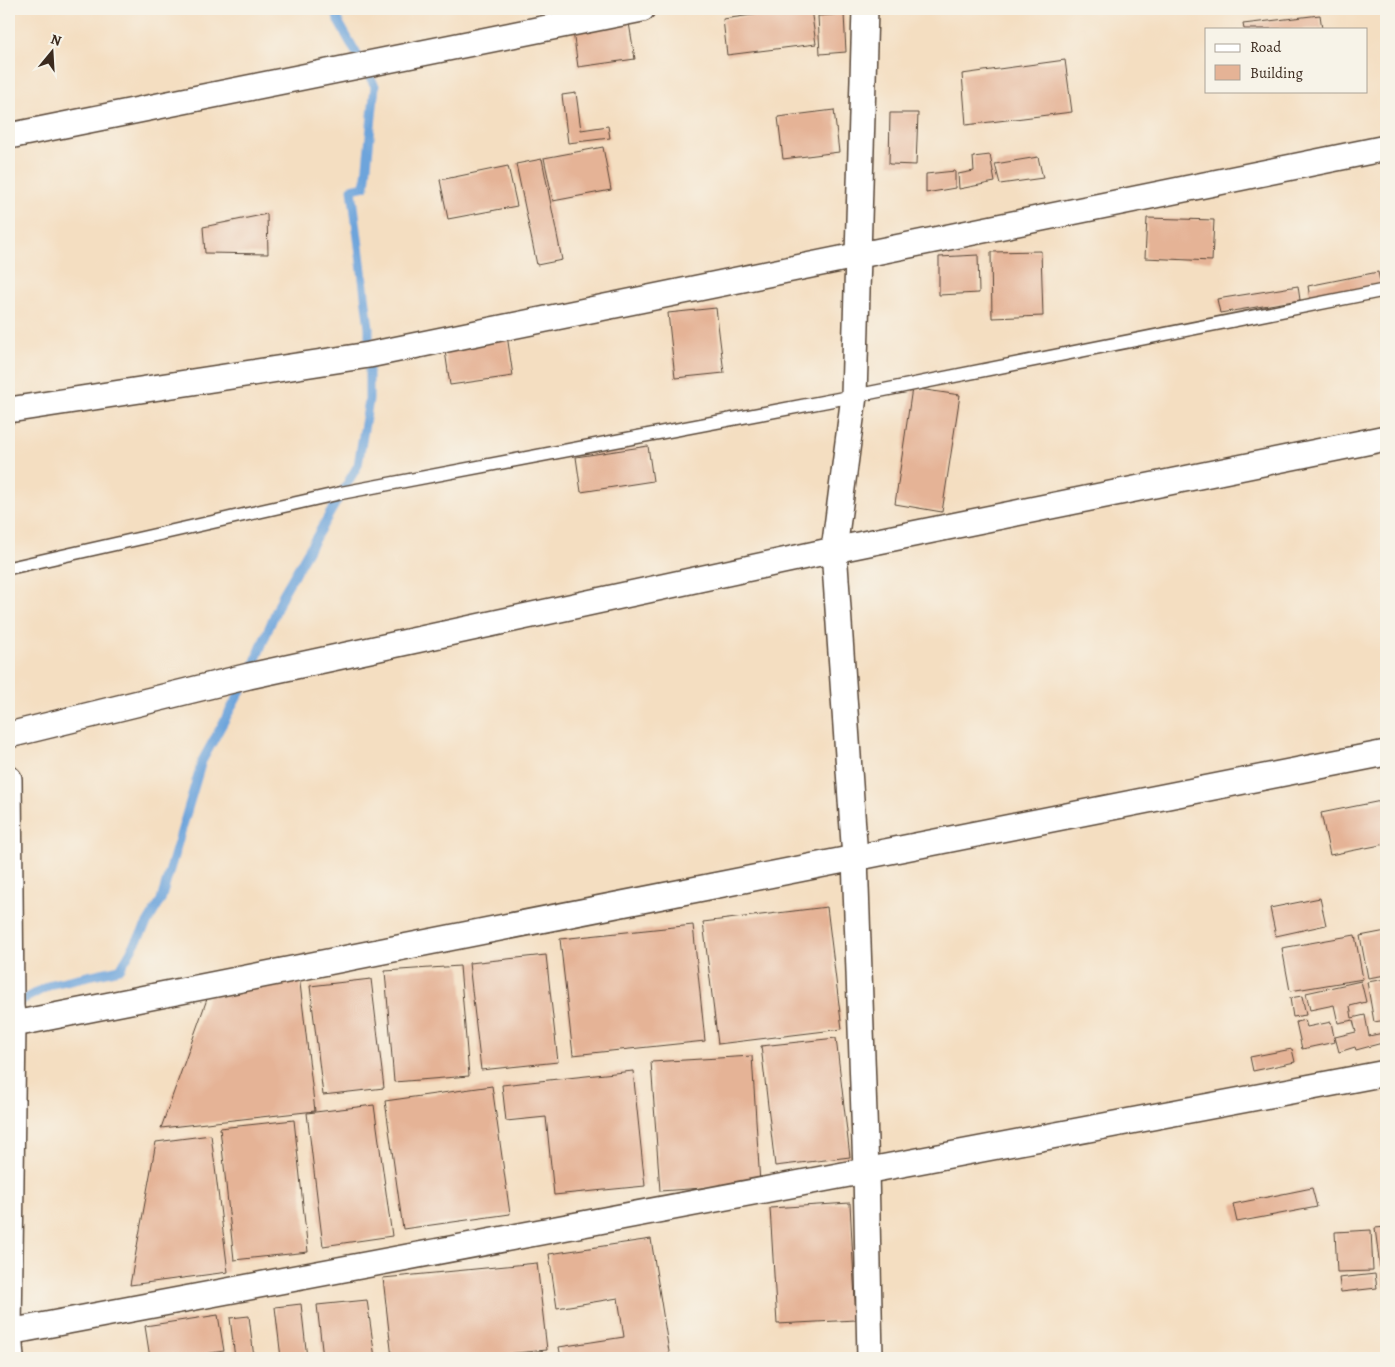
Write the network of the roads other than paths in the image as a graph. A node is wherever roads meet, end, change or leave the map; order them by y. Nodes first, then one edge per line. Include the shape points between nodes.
1 (642, 9) edge
2 (865, 9) edge
3 (9, 136) edge
4 (1386, 148) edge
5 (857, 256) junction
6 (1386, 290) edge
7 (854, 396) junction
8 (9, 410) edge
9 (1386, 438) edge
10 (834, 550) junction
11 (9, 568) edge
12 (9, 735) edge
13 (1386, 753) edge
14 (9, 779) edge
15 (855, 858) junction
16 (11, 1025) edge
17 (1386, 1073) edge
18 (866, 1171) junction
19 (9, 1332) edge
20 (11, 1358) edge
21 (870, 1358) edge

1 - 3 street
2 - 5 street
4 - 5 street
5 - 7 street
5 - 8 street via 369,355
6 - 7 lane
7 - 10 street
7 - 11 lane via 341,493
9 - 10 street
10 - 12 street via 249,676
10 - 15 street
13 - 15 street
14 - 16 street
15 - 16 street
15 - 18 street
16 - 19 street
17 - 18 street
18 - 19 street
18 - 21 street
19 - 20 street

